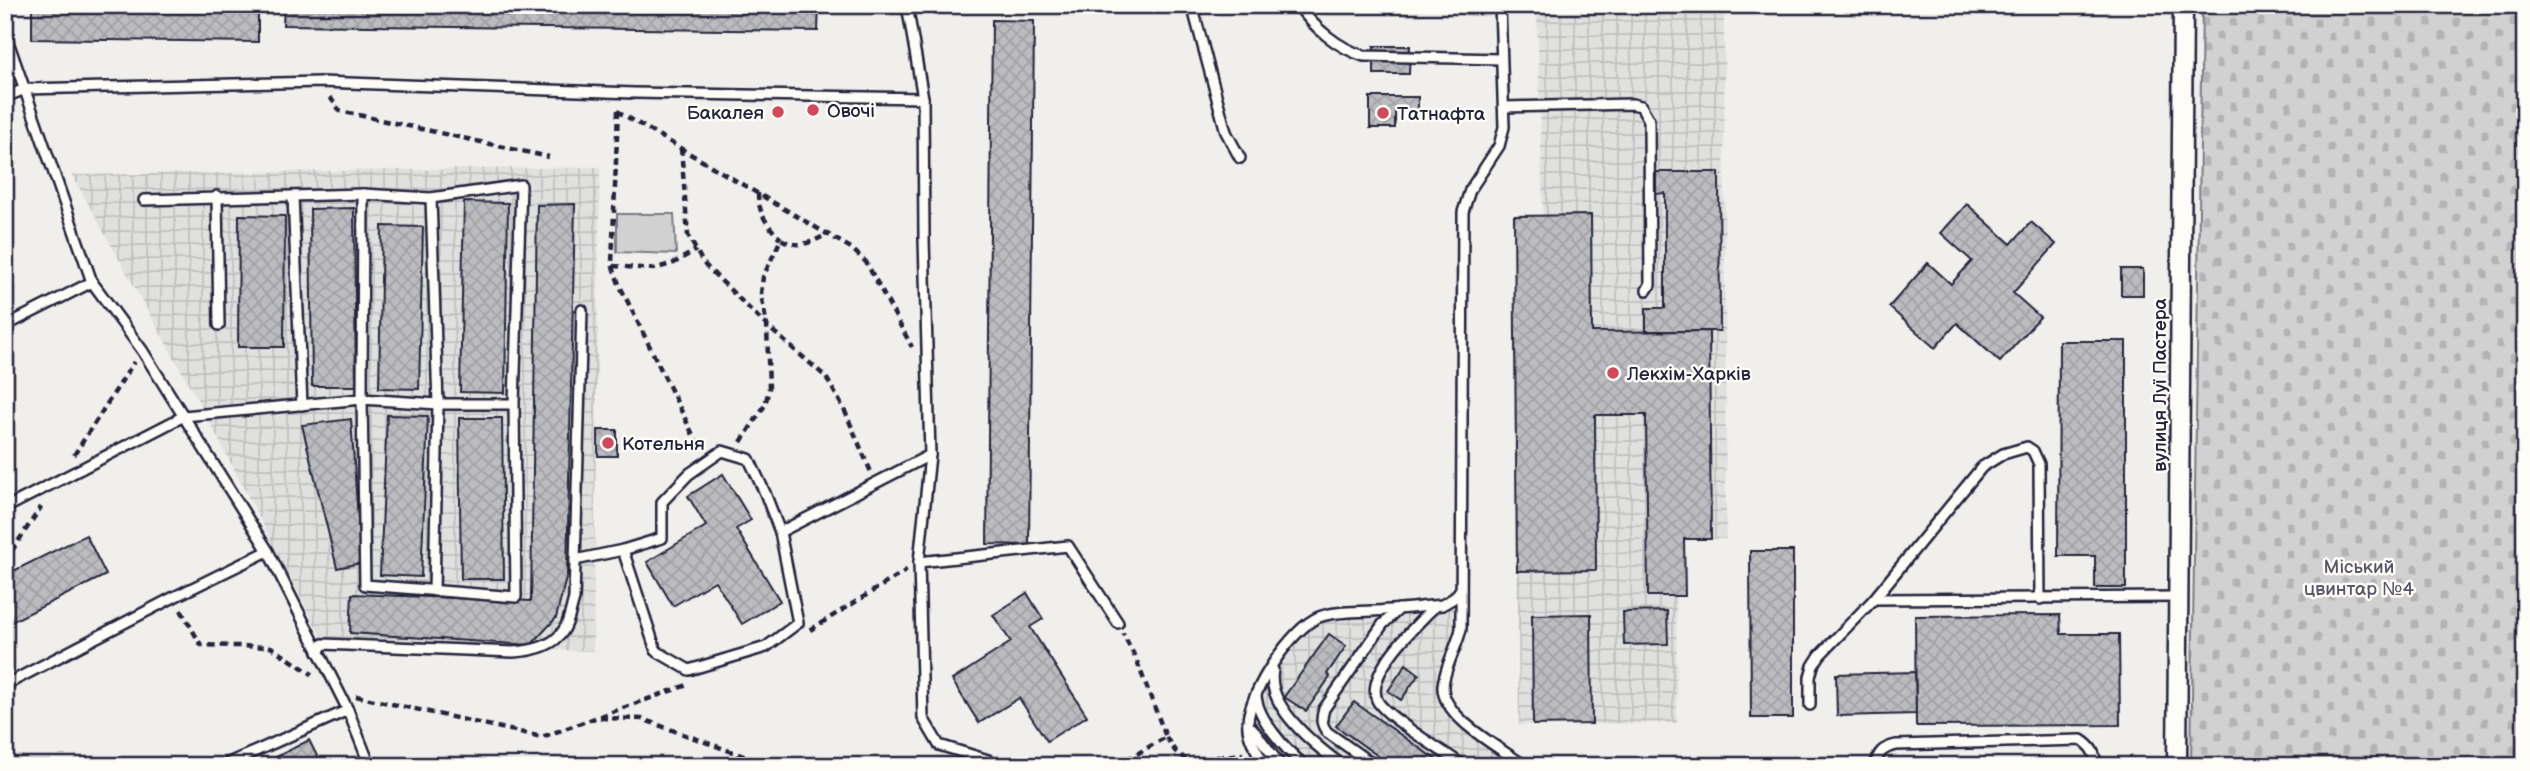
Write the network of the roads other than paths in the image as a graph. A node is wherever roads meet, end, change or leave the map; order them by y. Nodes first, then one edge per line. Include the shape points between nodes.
1 (907, 5) edge
2 (1192, 5) edge
3 (1298, 5) edge
4 (1500, 5) edge
5 (2183, 5) edge
6 (5, 33) edge
7 (1501, 59) junction
8 (25, 89) junction
9 (5, 97) edge
10 (923, 98) junction
11 (1504, 107) junction
12 (1240, 158) dead end
13 (363, 194) junction
14 (217, 196) junction
15 (293, 196) junction
16 (431, 198) junction
17 (144, 200) dead end
18 (92, 282) junction
19 (1647, 290) dead end
20 (582, 310) dead end
21 (219, 325) dead end
22 (5, 326) edge
23 (362, 399) junction
24 (438, 404) junction
25 (514, 404) junction
26 (302, 405) junction
27 (184, 416) junction
28 (930, 455) junction
29 (5, 508) edge
30 (780, 532) junction
31 (623, 550) junction
32 (268, 551) junction
33 (575, 560) junction
34 (919, 562) junction
35 (1462, 587) junction
36 (435, 592) junction
37 (2179, 597) junction
38 (1874, 599) junction
39 (2040, 599) junction
40 (1435, 606) junction
41 (1399, 609) junction
42 (1118, 623) road end
43 (317, 652) junction
44 (1274, 664) junction
45 (5, 685) edge
46 (1256, 694) junction
47 (1810, 705) dead end
48 (348, 710) junction
49 (1247, 720) junction
50 (987, 764) edge
51 (222, 766) edge
52 (370, 766) edge
53 (1265, 766) edge
54 (1281, 766) edge
55 (1304, 766) edge
56 (1343, 766) edge
57 (1375, 766) edge
58 (1464, 766) edge
59 (1525, 766) edge
60 (1875, 766) edge
61 (2096, 766) edge
62 (2177, 766) edge

1 - 10 lane
2 - 12 lane via 1226,132
3 - 7 lane via 1328,37 1364,56
4 - 7 lane
5 - 37 street, вулиця Луї Пастера
6 - 8 lane
7 - 11 lane
8 - 9 lane
8 - 10 lane via 320,82
8 - 18 lane
10 - 28 lane
11 - 19 lane via 1641,106 1649,120
11 - 35 lane via 1499,146 1470,190 1463,212
13 - 15 lane
13 - 16 lane
13 - 23 lane
14 - 15 lane
14 - 17 lane
14 - 21 lane
15 - 26 lane
16 - 24 lane
16 - 25 lane via 521,185
18 - 22 lane
18 - 27 lane
20 - 33 lane
23 - 24 lane
23 - 26 lane
23 - 36 lane via 365,584
24 - 25 lane
24 - 36 lane
25 - 36 lane via 516,597
26 - 27 lane
27 - 29 lane
27 - 32 lane
28 - 30 lane
28 - 34 lane
30 - 31 lane via 749,458 722,451 689,474 662,502 662,538
30 - 31 lane via 798,623 766,647 689,670 656,651
31 - 33 lane
32 - 43 lane
32 - 45 lane
33 - 43 lane via 574,599 563,632 538,648 513,652 323,644
34 - 42 lane via 1068,546
34 - 50 lane via 923,718 939,746
35 - 40 lane via 1454,598
35 - 59 lane via 1461,629 1443,684 1444,695 1455,715
37 - 39 lane
37 - 62 street, вулиця Луї Пастера
38 - 39 lane
38 - 39 lane via 1982,467 2027,447 2039,464
38 - 47 lane via 1819,655 1813,666
40 - 41 lane
40 - 58 lane via 1402,640 1378,675 1376,697 1385,711
41 - 44 lane via 1319,617 1303,627
41 - 57 lane via 1383,624 1321,717 1327,732
43 - 48 lane
44 - 46 lane
44 - 56 lane via 1273,685 1280,703 1303,734
46 - 49 lane
46 - 55 lane via 1266,720
48 - 51 lane
48 - 52 lane
49 - 53 lane via 1249,735
49 - 54 lane
60 - 61 lane via 1884,748 1896,745 2081,740 2090,745

